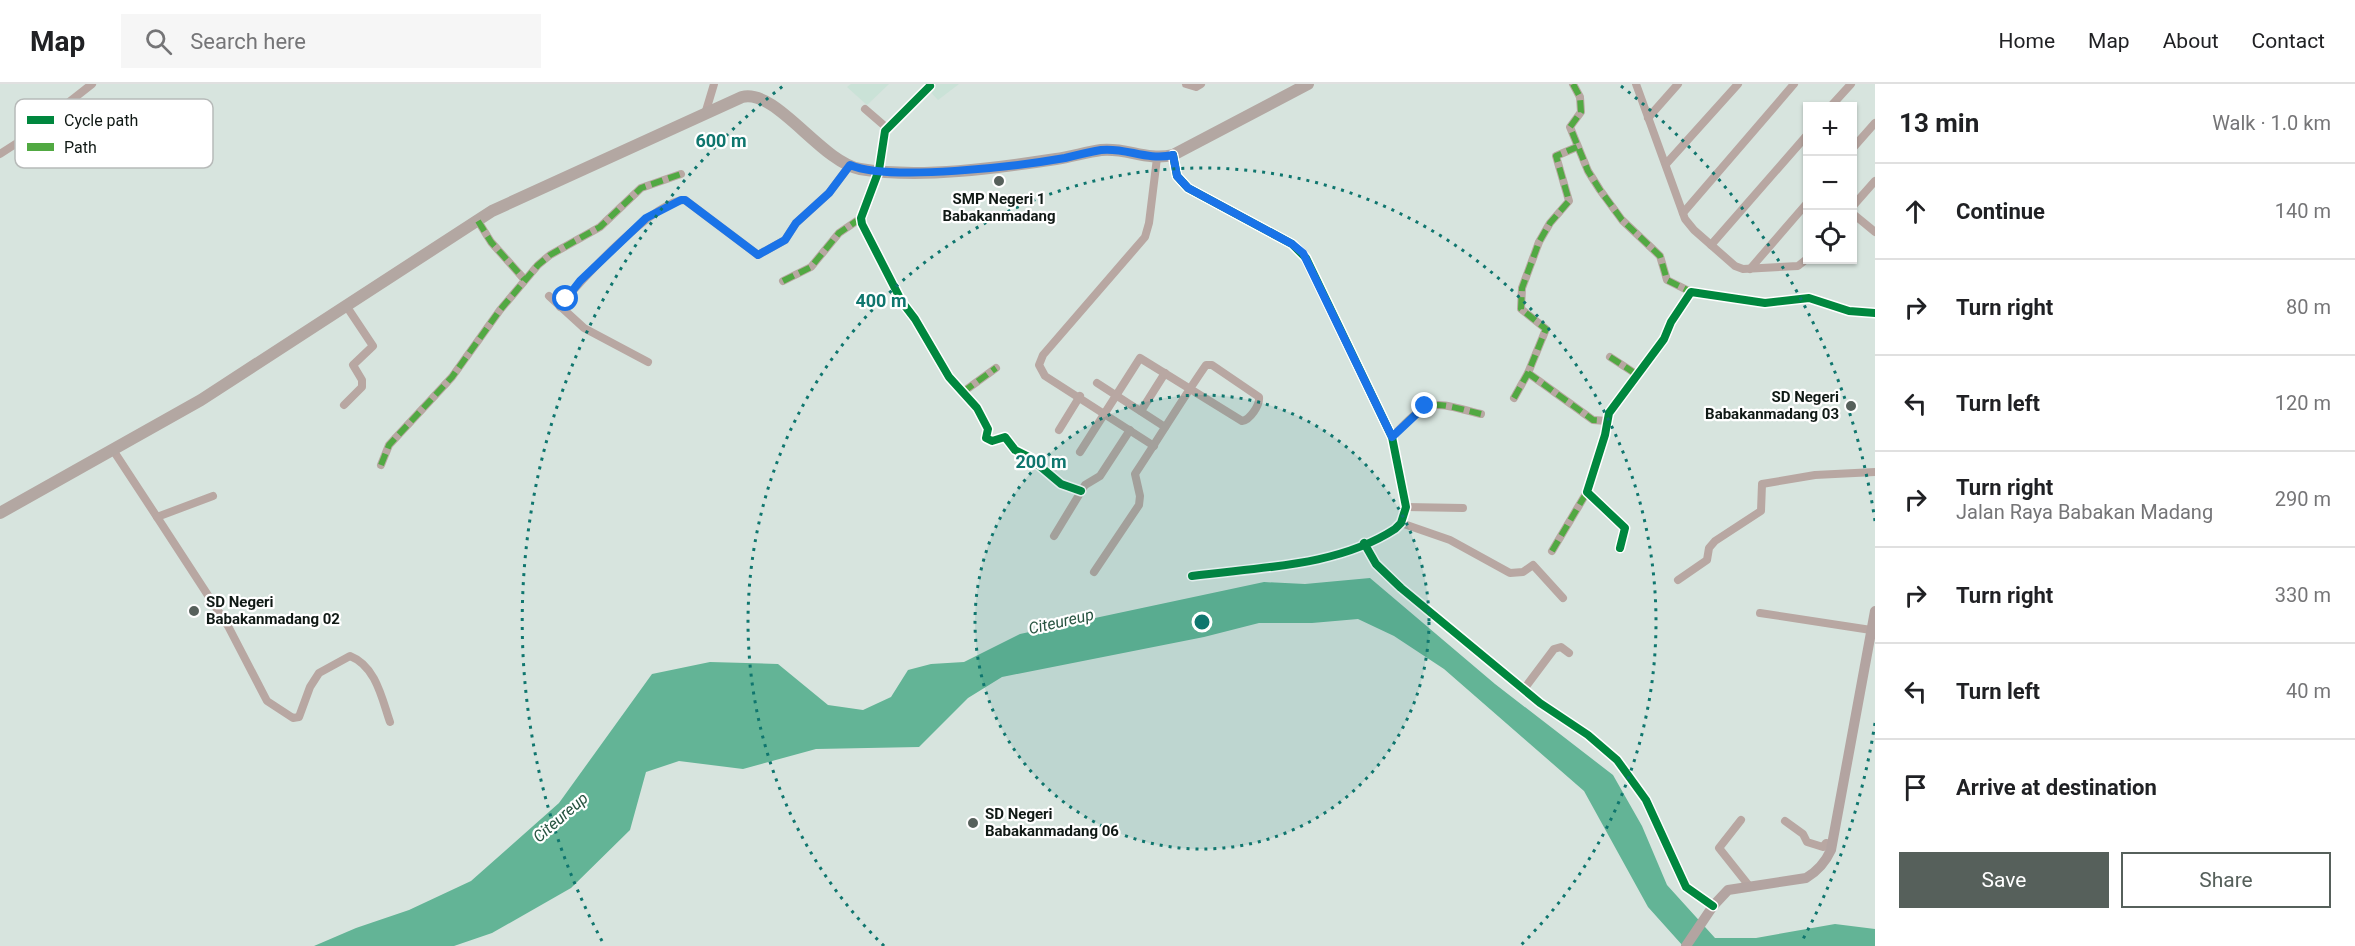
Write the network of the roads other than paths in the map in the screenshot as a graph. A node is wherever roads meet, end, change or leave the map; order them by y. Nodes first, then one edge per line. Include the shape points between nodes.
1 (92, 84) edge
2 (714, 84) edge
3 (1186, 84) edge
4 (1201, 84) edge
5 (1573, 84) edge
6 (1636, 84) edge
7 (1678, 84) edge
8 (1738, 84) edge
9 (1794, 84) edge
10 (1851, 84) edge
11 (1301, 85) edge
12 (930, 86) dead end
13 (73, 99) edge
14 (1835, 102) edge
15 (865, 109) dead end
16 (705, 114) junction
17 (1648, 118) junction
18 (1875, 123) edge
19 (887, 128) junction
20 (1803, 140) edge
21 (1857, 144) edge
22 (15, 145) edge
23 (1577, 147) junction
24 (0, 154) edge
25 (1173, 155) junction
26 (1157, 158) junction
27 (1666, 164) junction
28 (850, 165) junction
29 (879, 170) junction
30 (681, 174) dead end
31 (1875, 180) edge
32 (1857, 201) edge
33 (1803, 208) edge
34 (1683, 213) junction
35 (1857, 217) edge
36 (861, 218) junction
37 (478, 221) junction
38 (1875, 232) edge
39 (1712, 245) junction
40 (1803, 261) edge
41 (1750, 269) junction
42 (525, 279) junction
43 (783, 280) dead end
44 (1691, 292) junction
45 (549, 296) dead end
46 (346, 307) junction
47 (560, 307) junction
48 (1875, 313) edge
49 (1610, 357) dead end
50 (648, 362) dead end
51 (996, 368) dead end
52 (1165, 373) junction
53 (1528, 373) junction
54 (1636, 374) junction
55 (1097, 383) dead end
56 (1191, 388) junction
57 (963, 392) junction
58 (1115, 395) junction
59 (1080, 396) junction
60 (1514, 398) dead end
61 (344, 405) dead end
62 (1141, 411) junction
63 (1105, 413) junction
64 (1481, 414) dead end
65 (1608, 421) junction
66 (1165, 427) junction
67 (1059, 430) dead end
68 (1130, 430) junction
69 (1392, 437) junction
70 (1154, 446) junction
71 (112, 450) junction
72 (1080, 452) dead end
73 (381, 465) dead end
74 (1875, 472) edge
75 (1081, 491) junction
76 (1587, 492) junction
77 (213, 496) dead end
78 (1406, 507) junction
79 (1463, 508) dead end
80 (0, 513) edge
81 (157, 517) junction
82 (1401, 523) junction
83 (1054, 536) dead end
84 (1364, 543) junction
85 (1620, 548) dead end
86 (1552, 551) dead end
87 (1094, 573) dead end
88 (1192, 576) dead end
89 (1678, 580) dead end
90 (1563, 598) dead end
91 (1875, 611) edge
92 (1760, 613) dead end
93 (1871, 630) junction
94 (1569, 653) dead end
95 (1524, 689) junction
96 (390, 722) dead end
97 (1741, 820) dead end
98 (1785, 821) dead end
99 (1832, 844) junction
100 (1750, 886) junction
101 (1711, 909) junction
102 (1686, 946) edge

1 - 13 street
2 - 16 street
3 - 4 street
5 - 23 street via 1581,108 1580,116 1570,127
6 - 17 street
7 - 17 street
8 - 27 street
9 - 34 street
10 - 14 street
11 - 25 main road
12 - 19 street
15 - 19 street
16 - 28 main road via 742,97 756,97 776,108 831,156
16 - 37 main road via 516,199
17 - 27 street
18 - 21 street
19 - 29 street
20 - 39 street
22 - 24 street
23 - 44 street via 1614,210 1660,256 1664,276
23 - 53 street via 1556,156 1569,201 1545,231 1522,288 1521,309 1546,329
25 - 26 main road
25 - 69 street via 1177,176 1188,188 1303,253
26 - 29 main road via 1103,150 969,169
26 - 59 street via 1145,237 1040,360 1042,373
27 - 34 street
28 - 29 main road
28 - 47 street via 785,240 758,255 685,200 657,211 580,281
29 - 36 street
30 - 42 street via 641,188 600,227 550,255
31 - 32 street
33 - 41 street
34 - 39 street via 1694,230
35 - 38 street
36 - 43 street via 839,233 811,267
36 - 57 street via 902,302
37 - 42 street via 490,242
37 - 46 main road
39 - 41 street via 1735,266
40 - 41 street
42 - 73 street via 452,377 389,445
44 - 48 street via 1765,303 1809,298
44 - 54 street via 1664,339
45 - 47 street
46 - 61 street via 373,346 353,365 362,387
46 - 71 main road via 201,400
47 - 50 street via 584,328
49 - 54 street
51 - 57 street
52 - 56 street
52 - 58 street via 1140,358
52 - 62 street
53 - 60 street
53 - 65 street via 1593,420
54 - 65 street via 1613,406
55 - 58 street
56 - 56 street via 1210,364 1260,400 1249,418 1242,421
56 - 66 street
57 - 75 street via 977,408 988,429 985,435 989,441 1005,437 1015,450 1061,484
58 - 62 street
58 - 63 street
59 - 63 street
59 - 67 street
62 - 66 street
63 - 68 street
63 - 72 street
64 - 69 street via 1431,404 1416,412
65 - 76 street
66 - 70 street
68 - 70 street
68 - 75 street via 1100,476 1087,482
69 - 78 street
70 - 87 street via 1135,474 1139,505
71 - 80 main road
71 - 81 street
74 - 89 street via 1815,475 1762,484 1761,511 1715,542 1709,548 1707,560
75 - 83 street
76 - 85 street via 1625,528
76 - 86 street
77 - 81 street
78 - 79 street
78 - 82 street
81 - 96 street via 228,626 267,701 293,718 299,717 319,673 350,656 369,671
82 - 84 street
82 - 90 street via 1450,540 1510,573 1523,572 1533,565
84 - 88 street via 1318,559
84 - 95 street via 1371,558 1389,576
91 - 93 street
92 - 93 street
93 - 99 street
94 - 95 street via 1561,647 1554,649
95 - 101 street via 1594,740 1627,771 1646,800 1686,887
97 - 100 street via 1719,848
98 - 99 street via 1808,842 1823,847
99 - 100 street via 1822,866 1806,878
100 - 101 street via 1728,890
101 - 102 street

